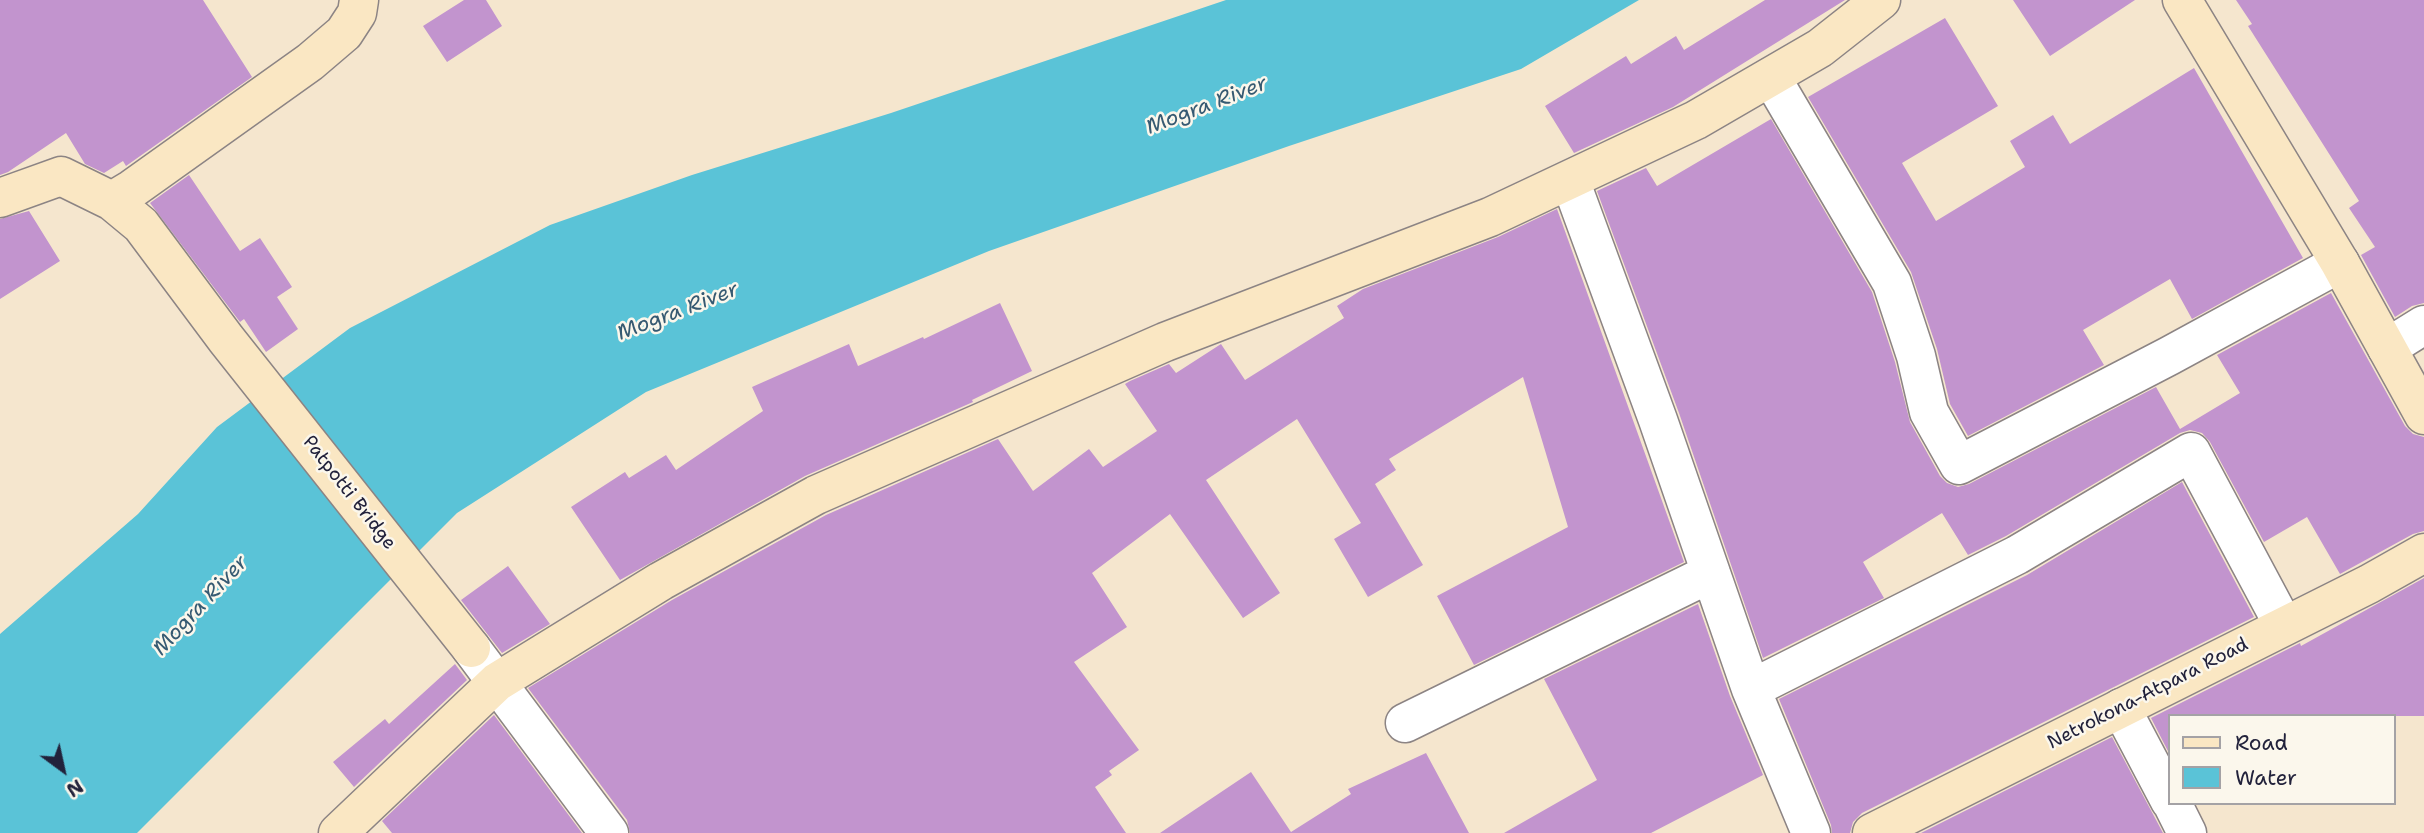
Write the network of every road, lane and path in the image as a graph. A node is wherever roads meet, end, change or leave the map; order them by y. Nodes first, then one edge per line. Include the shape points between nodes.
1 (359, 0) edge
2 (1881, 0) edge
3 (2182, 0) edge
4 (1771, 76) junction
5 (1570, 180) junction
6 (0, 198) edge
7 (112, 201) junction
8 (2340, 263) junction
9 (2424, 325) edge
10 (2387, 348) junction
11 (2424, 415) edge
12 (2424, 553) edge
13 (1711, 573) junction
14 (2284, 626) junction
15 (497, 682) junction
16 (1751, 689) junction
17 (2121, 708) junction
18 (1405, 723) dead end
19 (2168, 796) edge
20 (2173, 805) edge
21 (338, 833) edge
22 (608, 833) edge
23 (1811, 833) edge
24 (1872, 833) edge
25 (2188, 833) edge

1 - 7 street via 357,13 344,33 310,62
2 - 4 street via 1820,48
3 - 8 street
4 - 5 street via 1696,120
4 - 8 street via 1892,284 1929,412 1959,465
5 - 13 street
5 - 15 street via 1490,217 1165,342 816,495 662,581
6 - 7 street, Patpotti Bridge via 61,176
7 - 15 street, Patpotti Bridge via 141,225
8 - 10 street
9 - 10 street
10 - 11 street
12 - 14 street, Netrokona-Atpara Road
13 - 16 street
13 - 18 street
14 - 16 street via 2191,452 2017,555
14 - 17 street, Netrokona-Atpara Road
15 - 21 street
15 - 22 street
16 - 23 street
17 - 19 street
17 - 24 street, Netrokona-Atpara Road
20 - 25 street

